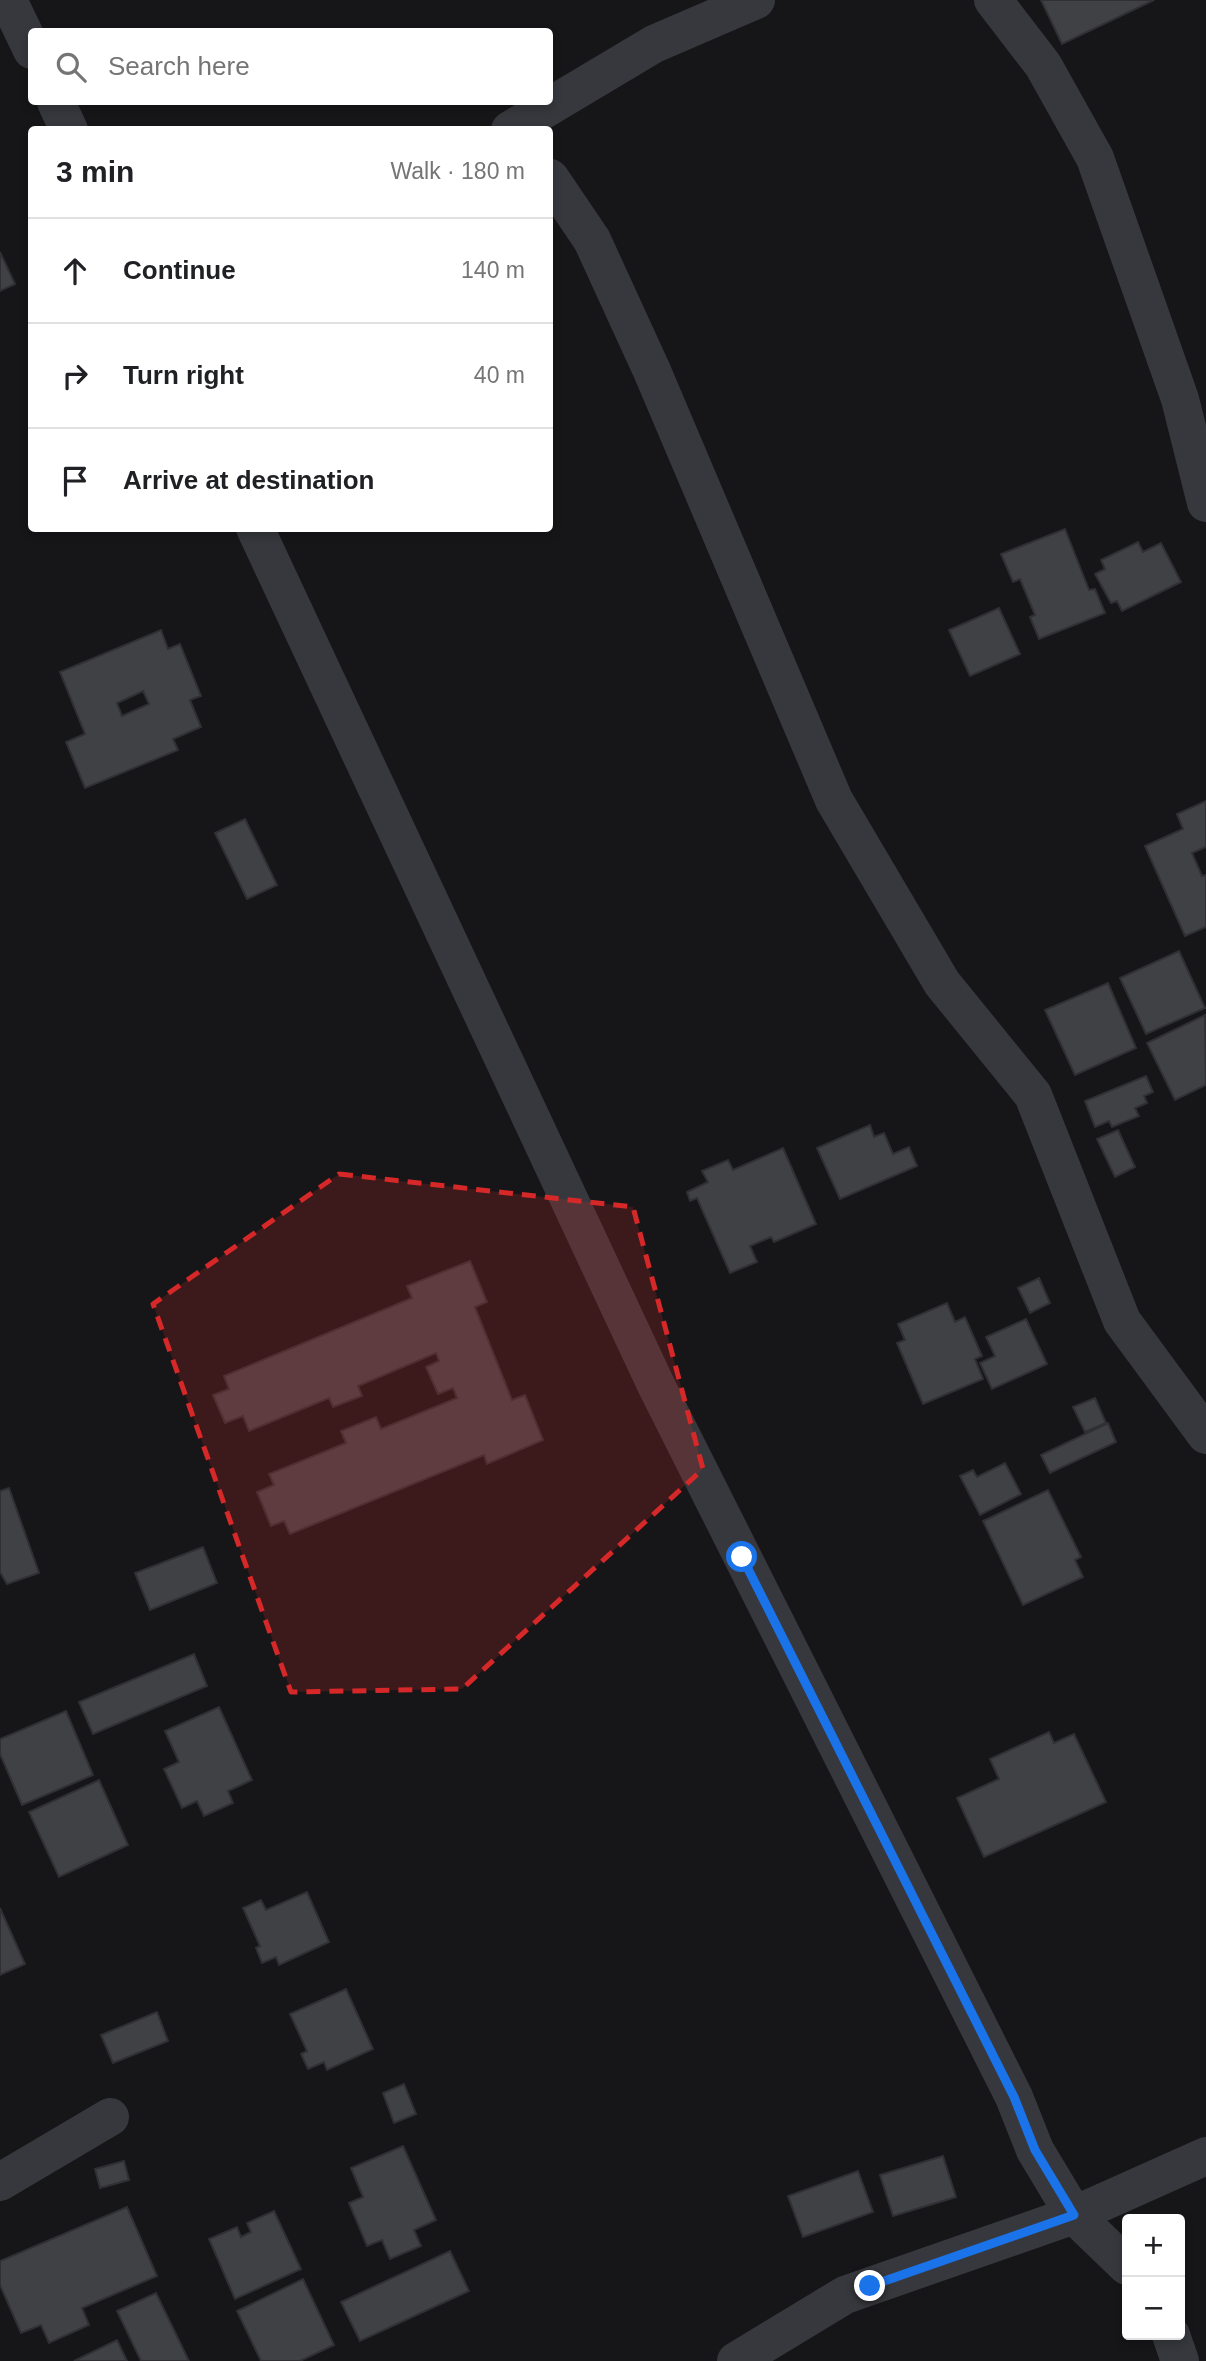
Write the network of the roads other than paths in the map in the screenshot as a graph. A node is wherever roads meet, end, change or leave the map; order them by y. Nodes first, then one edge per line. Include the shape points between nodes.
1 (8, 0) edge
2 (756, 0) edge
3 (993, 0) edge
4 (28, 42) edge
5 (553, 104) edge
6 (552, 105) edge
7 (517, 126) edge
8 (553, 182) edge
9 (1206, 503) edge
10 (257, 532) edge
11 (1206, 1435) edge
12 (110, 2117) dead end
13 (1206, 2156) edge
14 (0, 2182) edge
15 (1074, 2215) junction
16 (1122, 2261) edge
17 (1173, 2340) edge
18 (736, 2361) edge
19 (1181, 2361) edge

1 - 4 street
2 - 5 street via 654,44
3 - 9 street via 1043,65 1095,158 1180,399
6 - 7 street
8 - 11 street via 592,240 652,371 834,800 942,983 1033,1095 1122,1321
10 - 15 street via 656,1385 1014,2097 1035,2150
12 - 14 street
13 - 15 street
15 - 16 street
15 - 18 street via 845,2295
17 - 19 street

